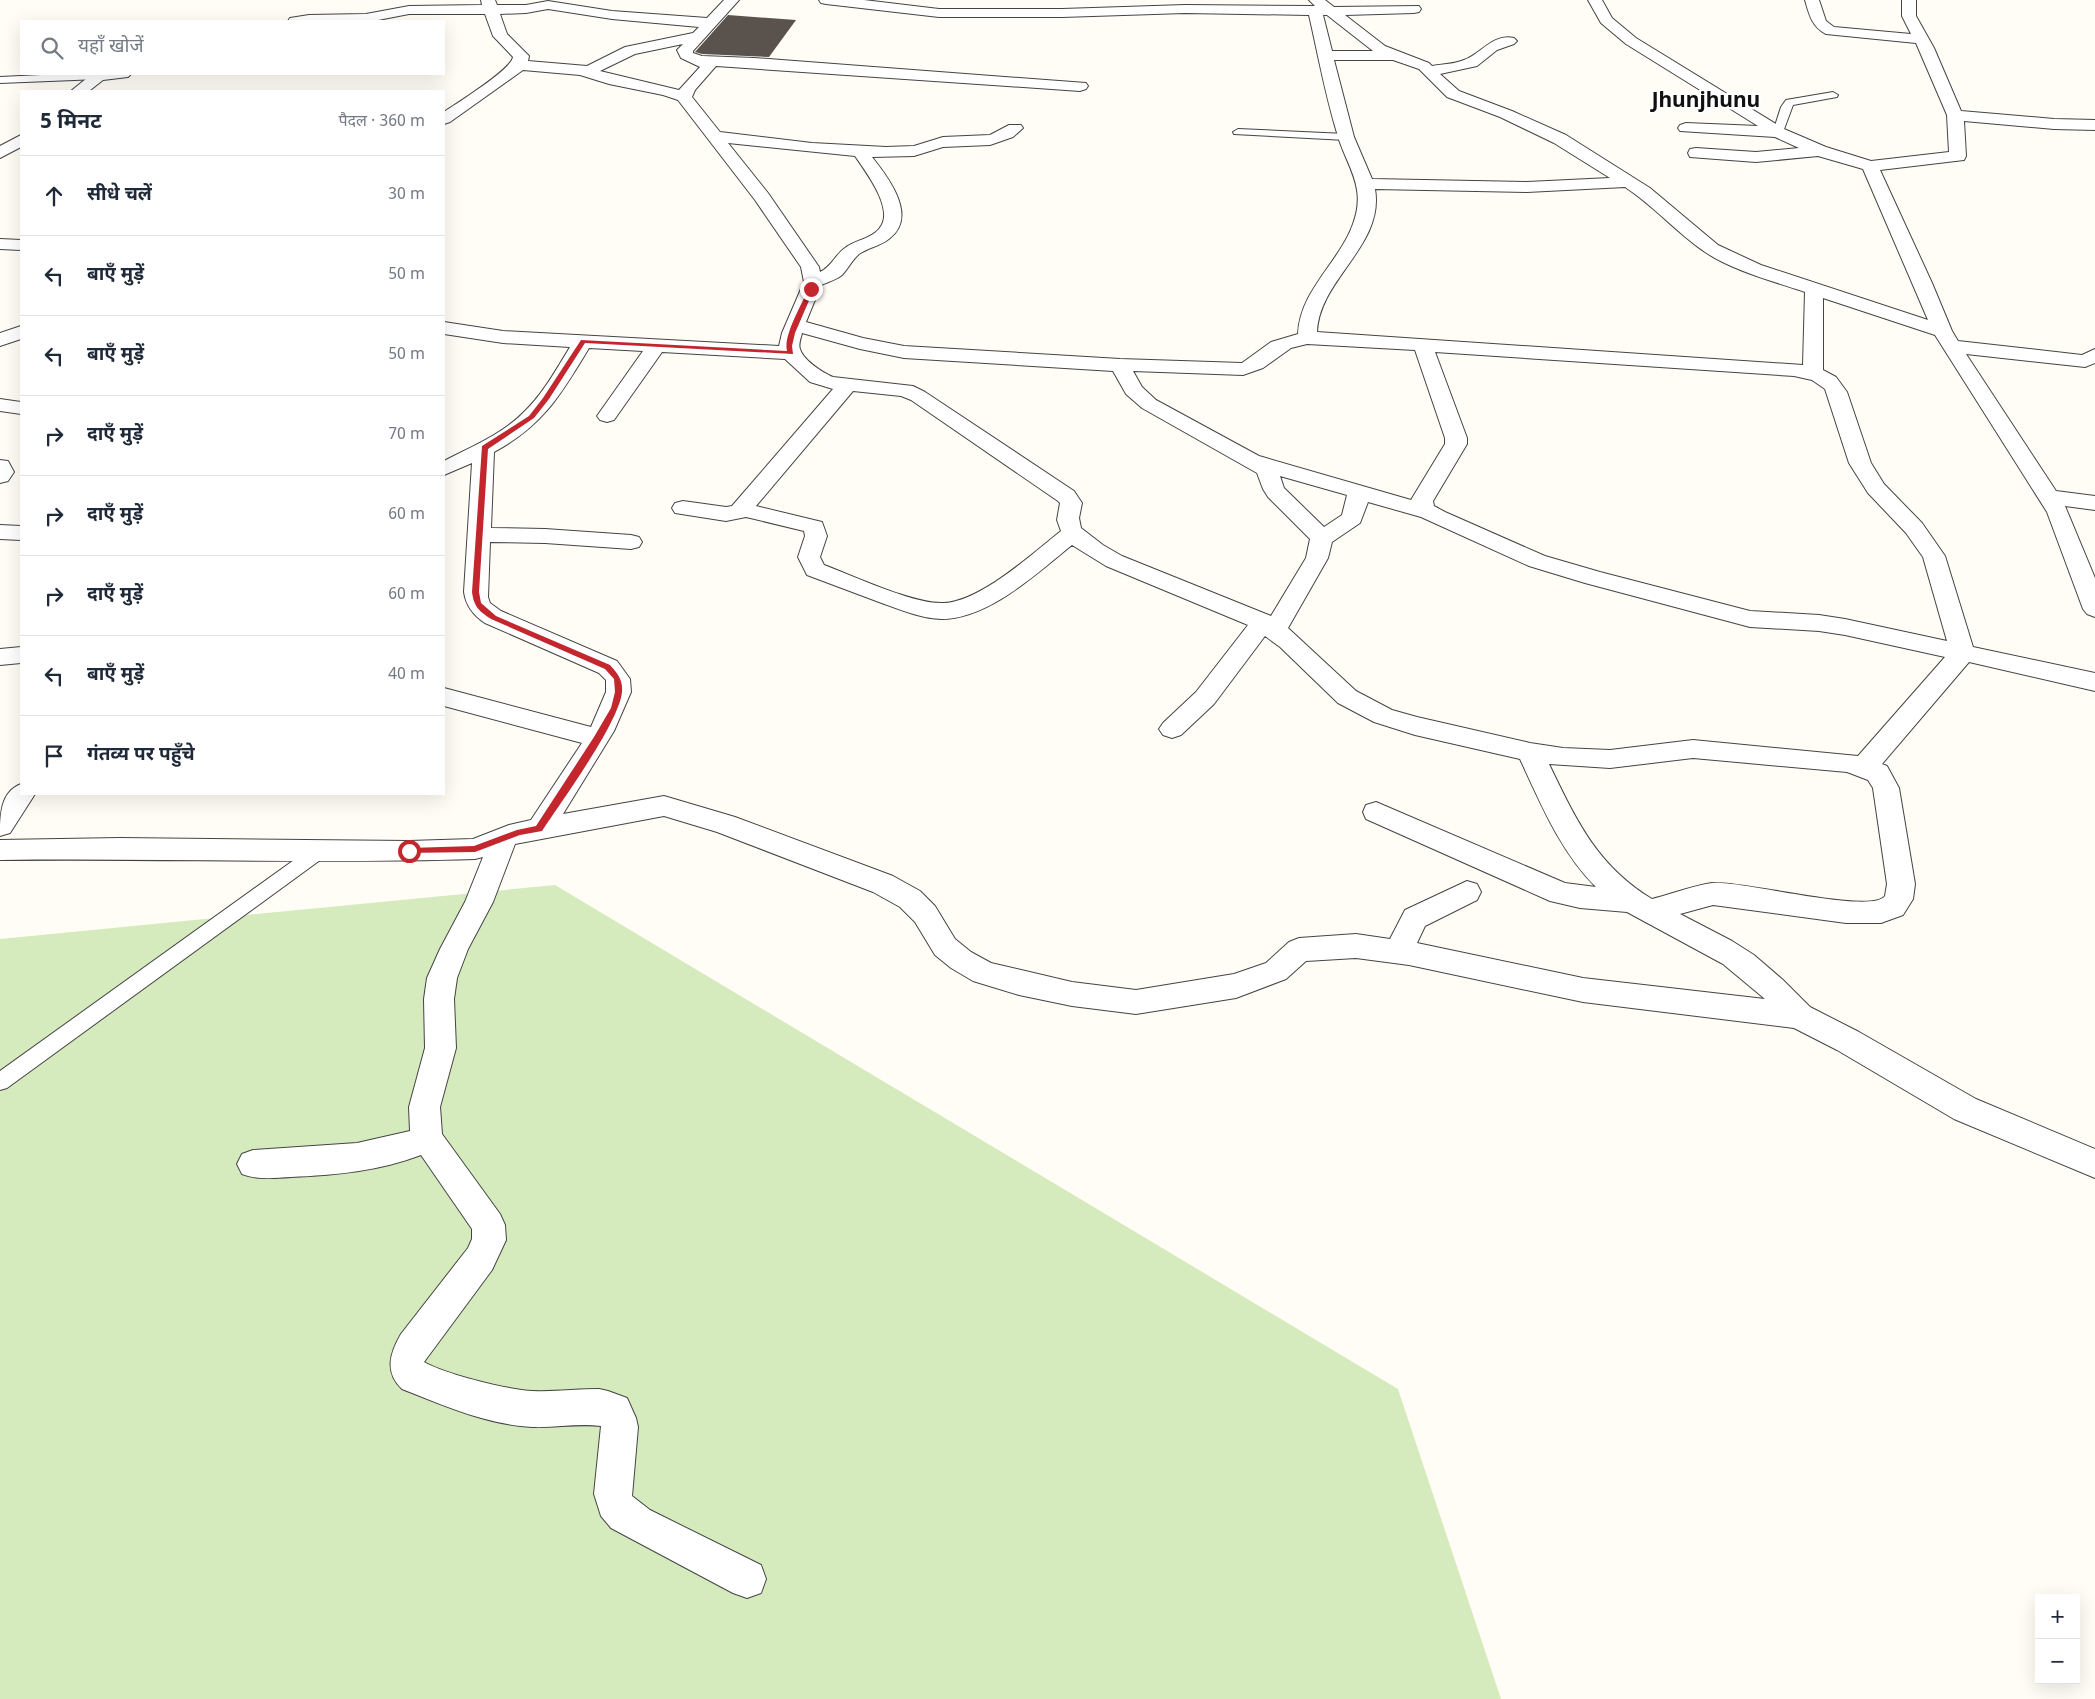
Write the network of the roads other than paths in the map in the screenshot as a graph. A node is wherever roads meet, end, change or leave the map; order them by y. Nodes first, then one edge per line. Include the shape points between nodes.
1 (732, 0) edge
2 (826, 0) edge
3 (1595, 0) edge
4 (1812, 0) edge
5 (1909, 0) edge
6 (489, 4) edge
7 (1129, 5) edge
8 (1321, 7) edge
9 (1414, 9) dead end
10 (366, 18) junction
11 (302, 20) edge
12 (356, 20) edge
13 (704, 30) junction
14 (1921, 39) junction
15 (1509, 41) dead end
16 (1393, 55) junction
17 (1327, 56) junction
18 (702, 61) junction
19 (519, 65) junction
20 (1428, 70) junction
21 (584, 71) junction
22 (111, 75) edge
23 (99, 76) junction
24 (0, 80) edge
25 (1080, 86) dead end
26 (80, 90) edge
27 (1833, 95) dead end
28 (684, 97) junction
29 (1955, 115) junction
30 (445, 118) edge
31 (2095, 125) edge
32 (1015, 128) dead end
33 (1686, 128) dead end
34 (1238, 132) dead end
35 (1778, 132) junction
36 (713, 136) junction
37 (1346, 136) junction
38 (20, 141) edge
39 (860, 151) junction
40 (1820, 151) junction
41 (0, 153) edge
42 (1696, 153) dead end
43 (1870, 166) junction
44 (1627, 182) junction
45 (1366, 184) junction
46 (0, 244) edge
47 (20, 245) edge
48 (813, 282) junction
49 (1814, 289) junction
50 (795, 325) junction
51 (445, 328) edge
52 (20, 332) edge
53 (1307, 338) junction
54 (1947, 338) junction
55 (0, 340) edge
56 (583, 342) junction
57 (1423, 345) junction
58 (656, 346) junction
59 (791, 353) junction
60 (2095, 355) edge
61 (1120, 365) junction
62 (917, 372) junction
63 (1813, 373) junction
64 (847, 386) junction
65 (0, 405) edge
66 (20, 408) edge
67 (607, 416) dead end
68 (484, 448) junction
69 (1253, 461) junction
70 (0, 466) edge
71 (445, 468) edge
72 (0, 476) edge
73 (1359, 493) junction
74 (2048, 497) junction
75 (2095, 503) edge
76 (683, 508) dead end
77 (742, 509) junction
78 (1427, 512) junction
79 (0, 532) edge
80 (20, 533) edge
81 (1073, 533) junction
82 (479, 535) junction
83 (1321, 539) junction
84 (632, 542) dead end
85 (2095, 609) edge
86 (1269, 626) junction
87 (1964, 653) junction
88 (20, 655) edge
89 (0, 657) edge
90 (2095, 682) edge
91 (445, 697) edge
92 (1172, 729) dead end
93 (598, 738) junction
94 (1530, 752) junction
95 (1864, 767) junction
96 (21, 795) edge
97 (1376, 812) dead end
98 (0, 826) edge
99 (539, 829) junction
100 (504, 838) junction
101 (0, 850) edge
102 (321, 850) junction
103 (1468, 892) dead end
104 (1640, 906) junction
105 (1398, 952) junction
106 (1799, 1016) junction
107 (0, 1082) edge
108 (428, 1139) junction
109 (253, 1164) dead end
110 (2095, 1164) edge
111 (747, 1579) dead end

1 - 13 street
2 - 7 street via 939,13
3 - 35 street via 1606,20 1630,41
4 - 14 street via 1824,28
5 - 14 street via 1909,16
6 - 10 street via 409,10
6 - 13 street via 526,9 548,5
6 - 19 street via 500,36 521,56
7 - 8 street via 1185,9
8 - 9 street
8 - 16 street
8 - 17 street
10 - 11 street
10 - 12 street
13 - 18 street via 685,52
13 - 21 street via 630,50
14 - 29 street
15 - 20 street via 1492,47 1467,66
16 - 17 street
16 - 20 street
17 - 37 street
18 - 25 street
18 - 28 street via 707,69 689,86
19 - 21 street
19 - 30 street
20 - 44 street via 1453,94 1560,139
21 - 28 street via 615,82
22 - 23 street
23 - 24 lane
23 - 26 street
27 - 35 lane via 1790,102
28 - 36 street
29 - 31 street
29 - 43 street via 1958,156
32 - 39 street via 997,138 942,142 917,151
33 - 35 street
34 - 37 lane
35 - 40 street
36 - 39 street
36 - 48 street via 762,197 810,267
37 - 45 street
38 - 41 street
39 - 48 street via 884,185 893,208 890,228 883,235 854,249 836,271
40 - 42 street via 1763,156
40 - 43 street
43 - 54 street
44 - 45 street via 1527,187
44 - 49 street via 1644,192 1712,249 1754,269
45 - 53 street via 1367,204 1362,226 1312,307
46 - 47 street
48 - 50 street
49 - 54 street
49 - 63 street
50 - 59 street via 789,346
50 - 62 street via 884,349
51 - 56 street via 503,337
52 - 55 street
53 - 57 street
53 - 61 street via 1282,344 1257,364 1243,369
54 - 60 street via 2085,361
54 - 74 street
56 - 58 street
56 - 68 street via 531,417
57 - 63 street
57 - 78 street via 1456,438 1452,452 1422,501
58 - 59 street
58 - 67 street
59 - 64 street via 817,378
61 - 62 street
61 - 69 street via 1133,390 1149,404
62 - 64 street
62 - 81 street via 931,403 1066,496 1070,503 1069,526
63 - 87 street via 1833,383 1855,453 1866,474 1934,556
64 - 77 street
65 - 66 street
68 - 71 street
68 - 82 street
69 - 73 street
69 - 83 street via 1268,470 1272,488
70 - 72 street
73 - 78 street
73 - 83 street via 1352,518
74 - 75 street
74 - 85 street via 2058,512
76 - 77 street via 726,514 736,514
77 - 81 street via 814,527 816,536 809,557 815,570 921,609 936,611 951,610 988,596
78 - 87 street via 1537,561 1722,612 1750,619 1845,627
79 - 80 street
81 - 86 street via 1114,562
82 - 84 street
82 - 93 street via 476,592 477,604 482,610 608,667 618,679 614,708
83 - 86 street via 1317,558
86 - 92 street
86 - 94 street via 1347,697 1366,708 1415,726
87 - 90 street
87 - 95 street
88 - 89 street
91 - 93 street
93 - 99 street
94 - 95 street via 1610,759 1693,749
94 - 104 street via 1578,846 1607,881
95 - 104 street via 1878,773 1886,788 1901,884 1894,907 1881,912 1846,912 1712,894
96 - 98 street
97 - 104 street via 1560,893
99 - 100 street
99 - 105 street via 664,806 725,824 883,884 910,899 925,914 945,947 983,973 1072,994 1136,1002 1236,986 1276,971 1299,950 1356,946
100 - 102 street via 475,849
100 - 108 street via 478,903 442,978 438,1011 440,1055 423,1112
101 - 102 street
102 - 107 lane
103 - 105 street via 1415,918
104 - 106 street via 1723,949 1748,966 1770,984
105 - 106 street via 1583,990
106 - 110 street via 1965,1109
108 - 109 street via 393,1151 338,1160
108 - 111 street via 490,1232 480,1259 413,1346 406,1358 408,1372 414,1377 516,1407 602,1408 616,1412 620,1428 613,1475 614,1504 637,1523

